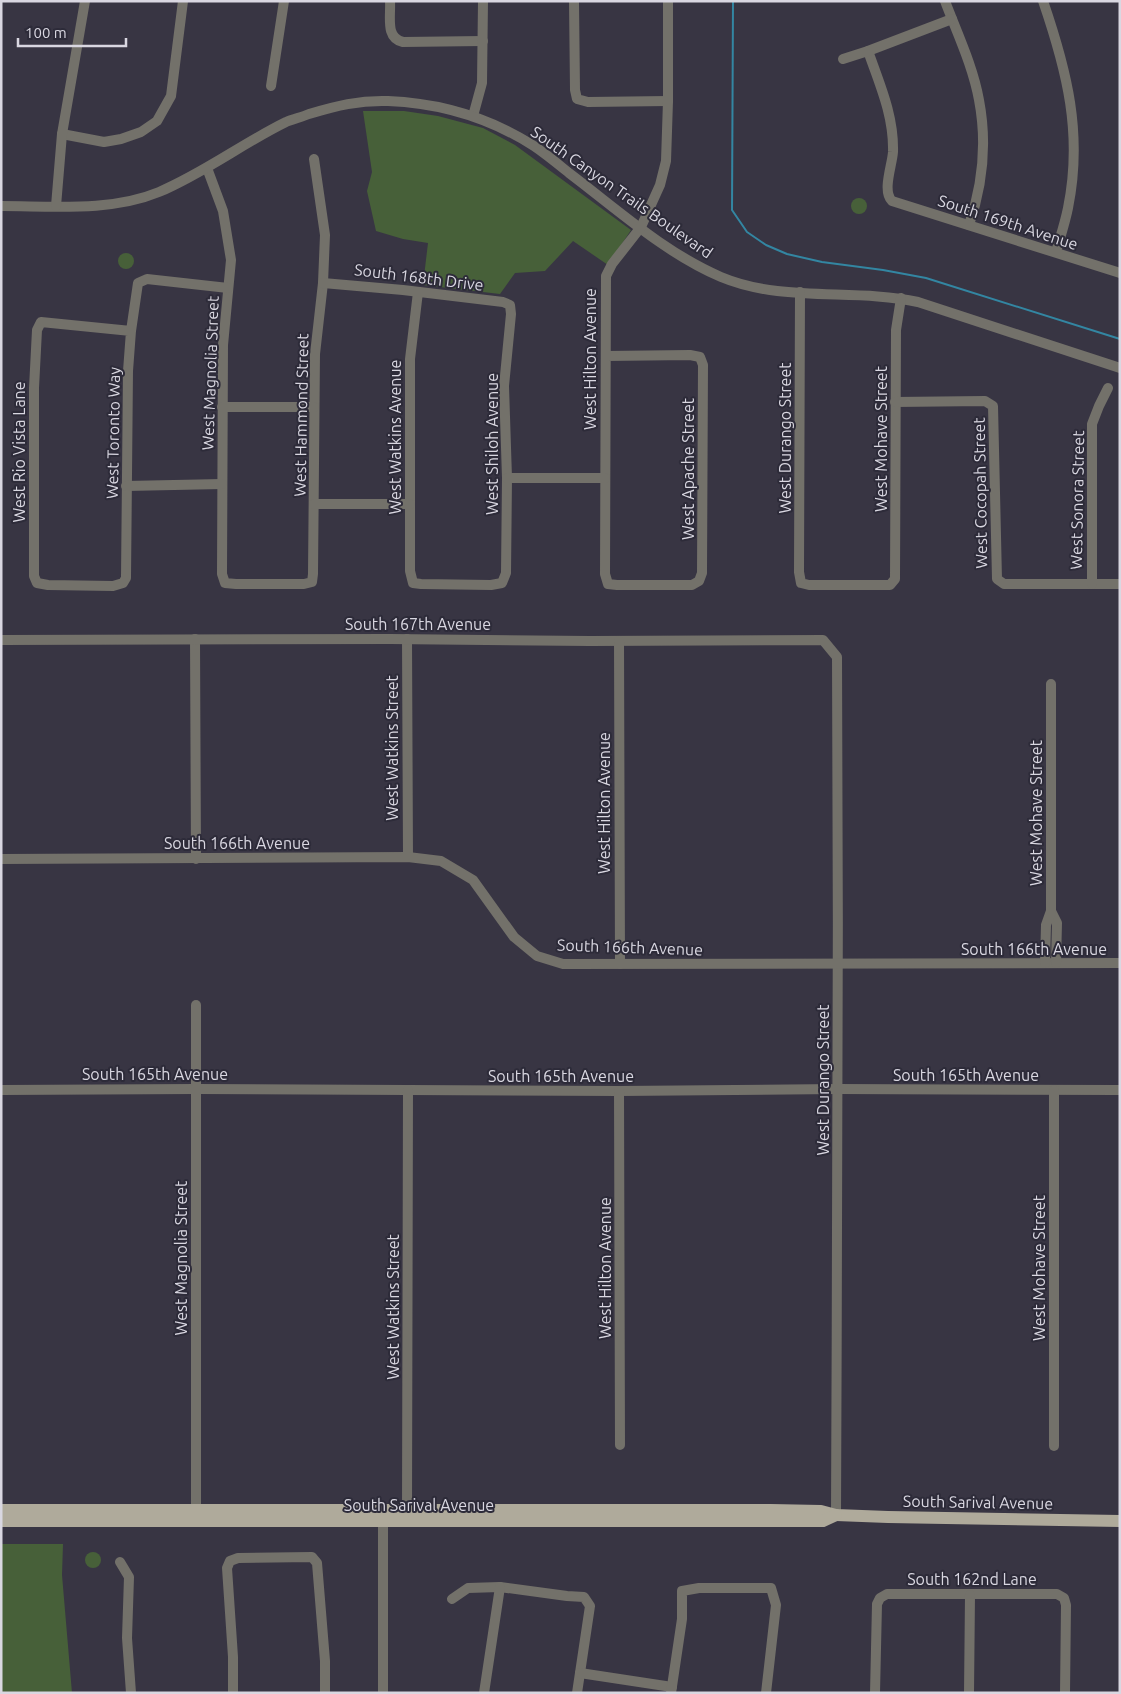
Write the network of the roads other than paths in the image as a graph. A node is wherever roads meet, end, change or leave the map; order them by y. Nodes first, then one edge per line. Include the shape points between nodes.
1 (85, 1) edge
2 (183, 1) edge
3 (284, 1) edge
4 (390, 1) edge
5 (483, 1) edge
6 (574, 1) edge
7 (668, 1) edge
8 (945, 1) edge
9 (1043, 1) edge
10 (952, 19) junction
11 (483, 41) junction
12 (868, 51) junction
13 (843, 59) dead end
14 (271, 86) dead end
15 (668, 101) junction
16 (473, 116) junction
17 (62, 134) junction
18 (314, 159) dead end
19 (207, 168) junction
20 (1, 206) edge
21 (56, 206) junction
22 (970, 225) junction
23 (641, 227) junction
24 (1056, 252) junction
25 (1120, 273) edge
26 (323, 283) junction
27 (228, 288) junction
28 (418, 292) junction
29 (800, 292) junction
30 (901, 298) junction
31 (510, 305) joint
32 (131, 331) junction
33 (606, 356) junction
34 (1120, 368) edge
35 (1108, 388) dead end
36 (895, 402) junction
37 (222, 407) junction
38 (314, 407) junction
39 (507, 478) junction
40 (605, 478) junction
41 (222, 484) junction
42 (126, 486) junction
43 (314, 504) junction
44 (410, 504) junction
45 (895, 579) joint
46 (312, 582) joint
47 (123, 583) joint
48 (413, 583) joint
49 (608, 584) joint
50 (1092, 584) junction
51 (1120, 584) edge
52 (407, 639) junction
53 (1, 640) edge
54 (195, 640) junction
55 (618, 641) junction
56 (831, 648) joint
57 (1051, 684) dead end
58 (408, 857) junction
59 (196, 858) junction
60 (1, 859) edge
61 (1051, 937) junction
62 (1045, 963) junction
63 (1056, 963) junction
64 (1120, 963) edge
65 (620, 964) junction
66 (839, 964) junction
67 (196, 1005) dead end
68 (196, 1088) junction
69 (837, 1089) junction
70 (1, 1090) edge
71 (408, 1090) junction
72 (1054, 1090) junction
73 (1120, 1090) edge
74 (619, 1092) junction
75 (620, 1445) dead end
76 (1054, 1446) dead end
77 (1, 1510) edge
78 (408, 1511) junction
79 (836, 1514) junction
80 (196, 1516) junction
81 (380, 1516) junction
82 (1, 1521) edge
83 (1120, 1521) edge
84 (416, 1522) junction
85 (120, 1562) dead end
86 (500, 1587) junction
87 (970, 1595) junction
88 (452, 1599) dead end
89 (580, 1673) junction
90 (671, 1690) edge
91 (131, 1693) edge
92 (233, 1693) edge
93 (325, 1693) edge
94 (384, 1693) edge
95 (484, 1693) edge
96 (577, 1693) edge
97 (766, 1693) edge
98 (875, 1693) edge
99 (969, 1693) edge
100 (1065, 1693) edge

1 - 17 street
2 - 17 street via 171,96 157,121 141,132 104,142
3 - 14 street
4 - 11 street via 391,34 396,41
5 - 11 street
6 - 15 street via 577,99 588,102
7 - 15 street, West Hilton Avenue
8 - 10 street
9 - 24 street via 1058,43 1073,120 1070,194
10 - 12 street
10 - 22 street via 972,72 982,124 982,176
11 - 16 street via 482,83
12 - 13 street
12 - 22 street, South 169th Avenue via 892,123 889,197
15 - 23 street, West Hilton Avenue via 666,161 657,193
16 - 19 street, South Canyon Trails Boulevard via 429,105 385,101 338,105 287,122
16 - 23 street, South Canyon Trails Boulevard via 534,146
17 - 21 street
18 - 26 street, West Hammond Street via 325,235
19 - 21 street, South Canyon Trails Boulevard via 158,193 126,202
19 - 27 street, West Magnolia Street via 223,211 231,260
20 - 21 street, South Canyon Trails Boulevard
22 - 24 street, South 169th Avenue
23 - 29 street, South Canyon Trails Boulevard via 690,263 725,278 763,288
23 - 33 street, West Hilton Avenue via 606,276
24 - 25 street, South 169th Avenue
26 - 28 street, South 168th Drive
26 - 38 street, West Hammond Street via 314,354
27 - 32 street, West Toronto Way via 147,279 138,283
27 - 37 street, West Magnolia Street
28 - 31 street, South 168th Drive
28 - 44 street, West Watkins Avenue via 410,359
29 - 30 street, South Canyon Trails Boulevard
29 - 45 street, West Durango Street via 801,583 890,585
30 - 34 street, South Canyon Trails Boulevard
30 - 36 street, West Mohave Street via 896,330
31 - 39 street, West Shiloh Avenue via 504,386
32 - 42 street, West Toronto Way
32 - 47 street, West Rio Vista Lane via 41,322 37,330 34,388 34,576 37,583 113,586
33 - 40 street, West Hilton Avenue
33 - 49 street, West Apache Street via 690,356 700,357 703,365 702,573 699,582 692,585
35 - 50 street, West Sonora Street via 1092,424
36 - 45 street, West Mohave Street
36 - 50 street, West Cocopah Street via 985,401 993,406 997,580 1004,584
37 - 38 street
37 - 41 street, West Magnolia Street
38 - 43 street, West Hammond Street
39 - 40 street
39 - 48 street, West Shiloh Avenue via 506,573 502,583
40 - 49 street, West Hilton Avenue via 605,574
41 - 42 street
41 - 46 street, West Magnolia Street via 222,574 225,583
42 - 47 street, West Toronto Way via 126,578
43 - 44 street
43 - 46 street, West Hammond Street
44 - 48 street, West Watkins Avenue via 410,571
50 - 51 street
52 - 54 street, South 167th Avenue
52 - 55 street, South 167th Avenue
52 - 58 street, West Watkins Street
53 - 54 street, South 167th Avenue
54 - 59 street
55 - 56 street, South 167th Avenue via 823,640
55 - 65 street, West Hilton Avenue
56 - 66 street, West Durango Street via 837,657
57 - 61 street, West Mohave Street via 1051,911 1046,925
58 - 59 street, South 166th Avenue
58 - 65 street, South 166th Avenue via 441,861 473,880 514,937 537,956 563,964
59 - 60 street, South 166th Avenue
61 - 62 street, West Mohave Street
61 - 63 street, West Mohave Street
62 - 63 street, South 166th Avenue
62 - 66 street, South 166th Avenue
63 - 64 street, South 166th Avenue
65 - 66 street, South 166th Avenue
66 - 69 street, West Durango Street
67 - 68 street, West Magnolia Street
68 - 70 street, South 165th Avenue
68 - 71 street, South 165th Avenue
68 - 80 street, West Magnolia Street
69 - 72 street, South 165th Avenue
69 - 74 street, South 165th Avenue
69 - 79 street, West Durango Street
71 - 74 street, South 165th Avenue
71 - 78 street, West Watkins Street
72 - 73 street, South 165th Avenue
72 - 76 street, West Mohave Street
74 - 75 street, West Hilton Avenue
77 - 80 main road, South Sarival Avenue
78 - 79 main road, South Sarival Avenue via 771,1510
78 - 81 main road, South Sarival Avenue
78 - 84 street
79 - 83 main road, South Sarival Avenue
79 - 84 main road, South Sarival Avenue via 823,1521
80 - 81 main road, South Sarival Avenue
80 - 82 main road, South Sarival Avenue
81 - 84 main road, South Sarival Avenue
81 - 94 street
85 - 91 street via 129,1577 127,1638
86 - 88 street via 468,1588
86 - 89 street via 584,1597 590,1606
86 - 95 street
87 - 98 street, South 162nd Lane via 887,1594 880,1598 876,1604
87 - 99 street
87 - 100 street, South 162nd Lane via 1057,1594 1064,1598
89 - 90 street
89 - 96 street
90 - 97 street via 682,1620 682,1591 771,1588 776,1605
92 - 93 street via 227,1568 230,1561 238,1558 312,1557 317,1563

